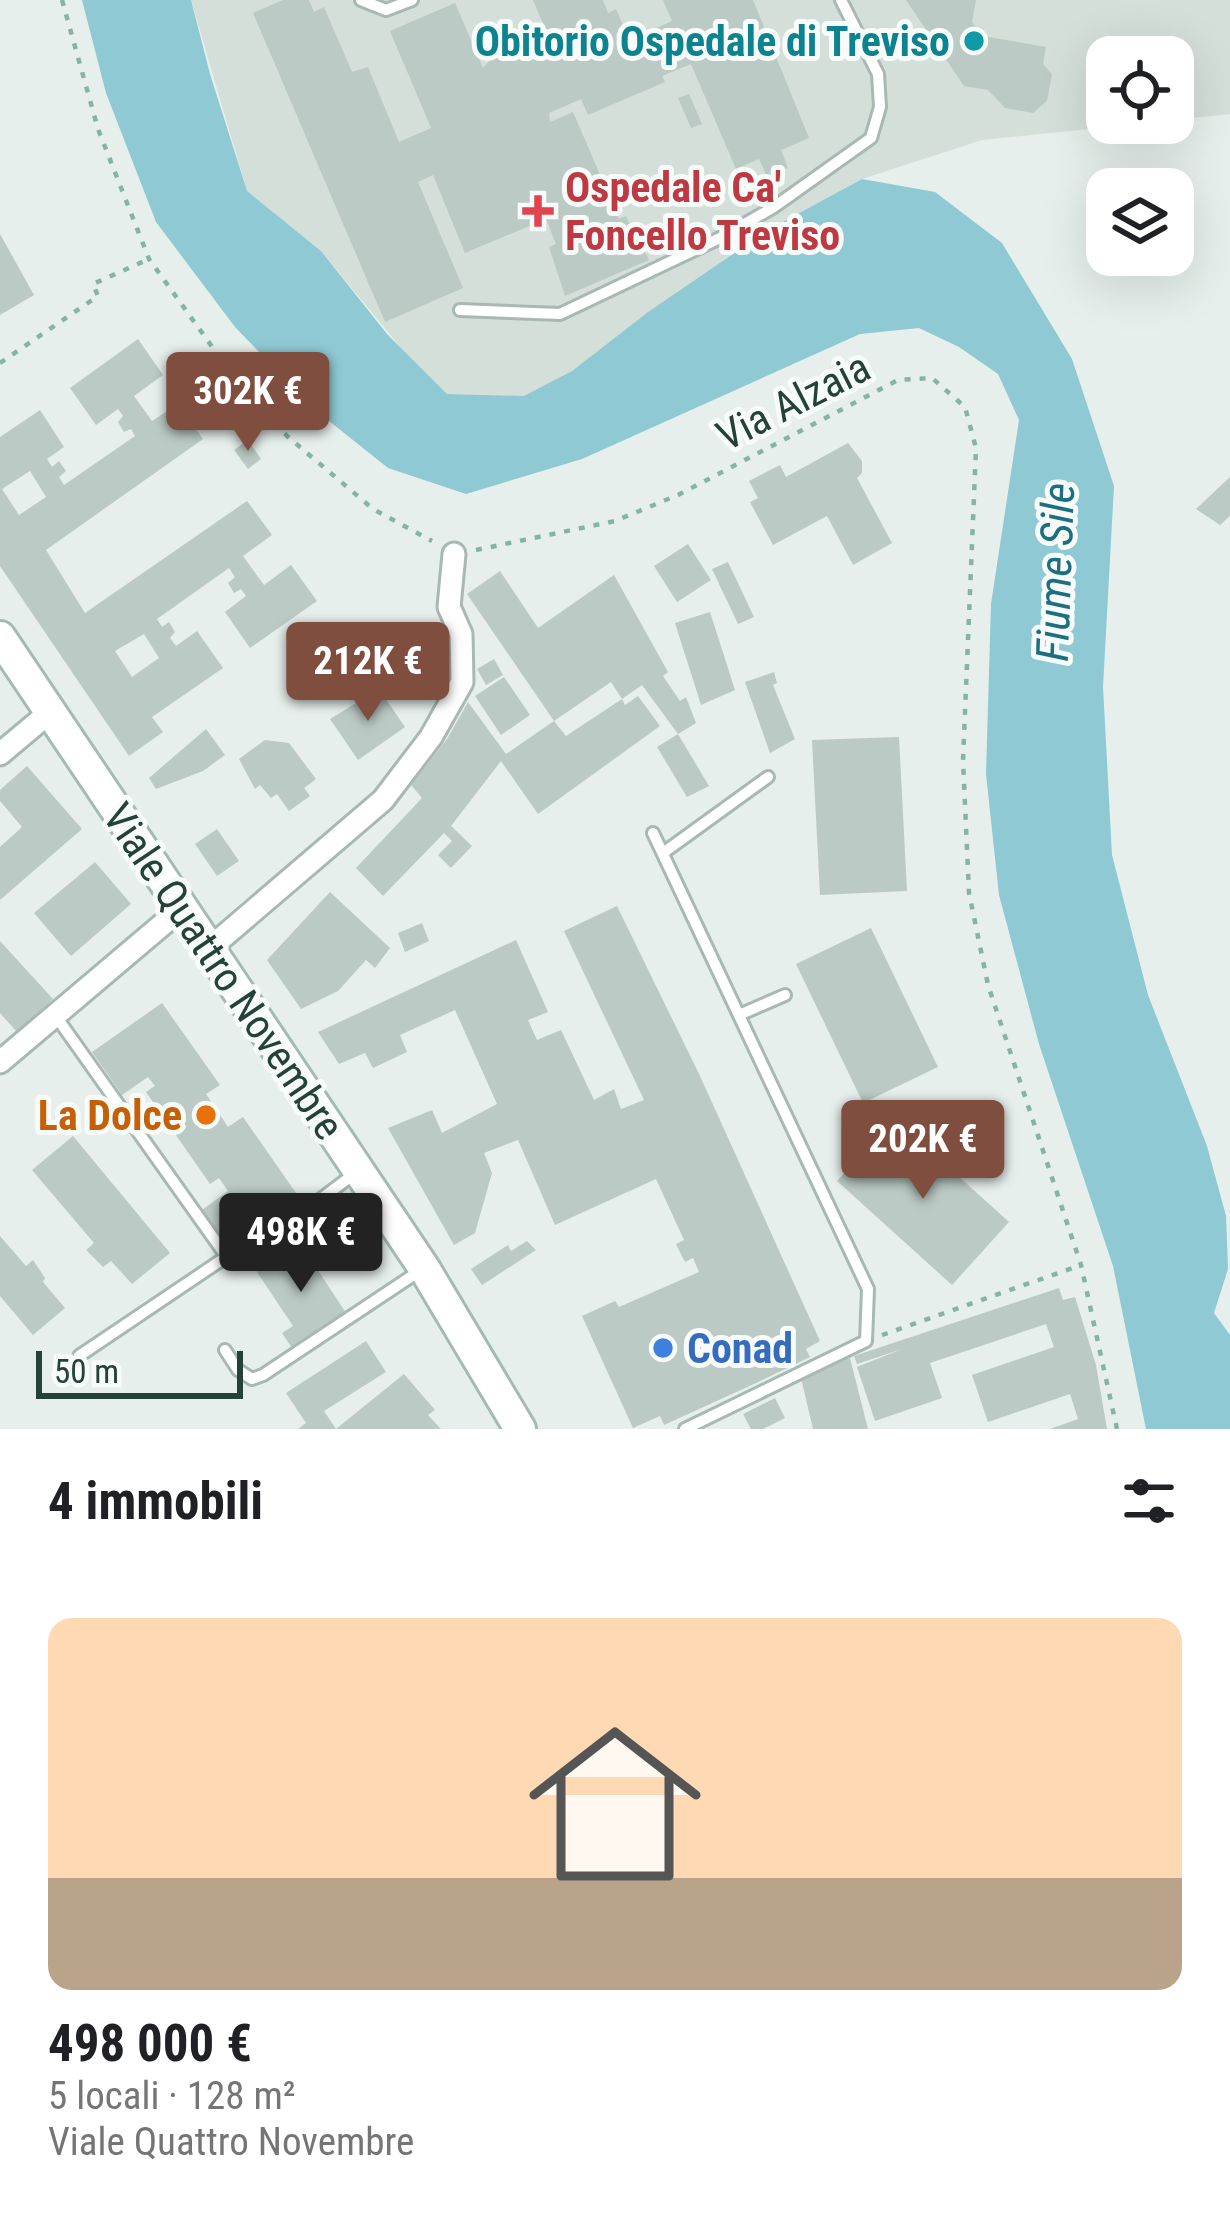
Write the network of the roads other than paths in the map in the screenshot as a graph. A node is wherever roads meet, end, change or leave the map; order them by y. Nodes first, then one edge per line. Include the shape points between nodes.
1 (361, 0) edge
2 (412, 0) edge
3 (841, 0) edge
4 (460, 310) dead end
5 (454, 554) road end
6 (0, 638) edge
7 (50, 712) junction
8 (0, 754) edge
9 (768, 777) dead end
10 (653, 833) dead end
11 (663, 853) junction
12 (182, 908) junction
13 (211, 948) junction
14 (785, 995) dead end
15 (739, 1015) junction
16 (56, 1016) junction
17 (0, 1062) edge
18 (359, 1171) junction
19 (226, 1257) junction
20 (424, 1268) junction
21 (225, 1350) dead end
22 (79, 1356) dead end
23 (520, 1429) edge
24 (685, 1429) edge

1 - 2 lane via 386,10
3 - 4 lane via 878,74 871,138 720,238 560,314
5 - 13 street via 449,607 461,634 462,682 431,737 383,800
6 - 7 main road, Viale Quattro Novembre
7 - 8 street
7 - 12 main road, Viale Quattro Novembre
9 - 11 lane
10 - 11 lane
11 - 15 lane
12 - 13 main road, Viale Quattro Novembre
12 - 16 street
13 - 18 main road, Viale Quattro Novembre
14 - 15 lane
15 - 24 lane via 868,1289 866,1341
16 - 17 street
16 - 19 lane
18 - 19 lane via 237,1262
18 - 20 main road, Viale Quattro Novembre
19 - 22 lane
20 - 21 lane via 263,1376 243,1373
20 - 23 main road, Viale Quattro Novembre

